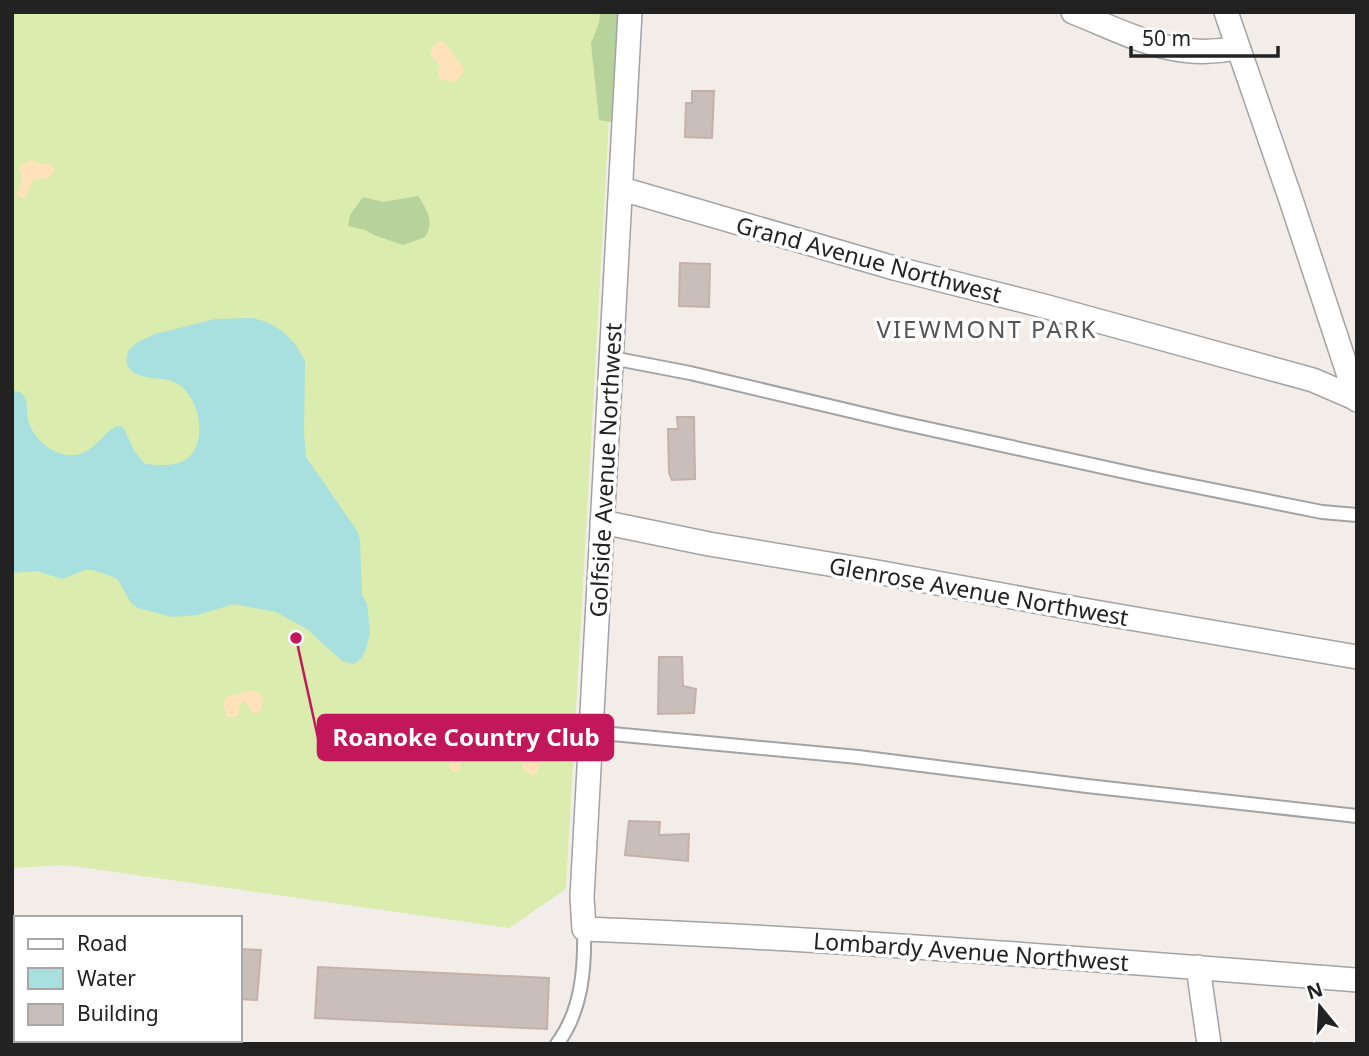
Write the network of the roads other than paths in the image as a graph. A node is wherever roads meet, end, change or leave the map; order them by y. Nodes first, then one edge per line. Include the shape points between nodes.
1 (630, 12) edge
2 (1073, 12) edge
3 (1226, 12) edge
4 (1237, 48) junction
5 (622, 189) junction
6 (612, 358) junction
7 (1357, 399) edge
8 (1357, 516) edge
9 (602, 522) junction
10 (1357, 657) edge
11 (591, 732) junction
12 (1357, 816) edge
13 (584, 929) junction
14 (1198, 967) junction
15 (1357, 980) edge
16 (557, 1044) edge
17 (1209, 1044) edge

1 - 5 street, Golfside Avenue Northwest
2 - 4 street via 1164,48 1215,52
3 - 4 street
4 - 7 street
5 - 6 street, Golfside Avenue Northwest
5 - 7 street, Grand Avenue Northwest via 894,268 1312,380
6 - 8 lane via 1148,477
6 - 9 street, Golfside Avenue Northwest
9 - 10 street, Glenrose Avenue Northwest
9 - 11 street, Golfside Avenue Northwest
11 - 12 lane via 858,757
11 - 13 street, Golfside Avenue Northwest
13 - 14 street, Lombardy Avenue Northwest
13 - 16 lane via 579,996
14 - 15 street, Lombardy Avenue Northwest
14 - 17 street

